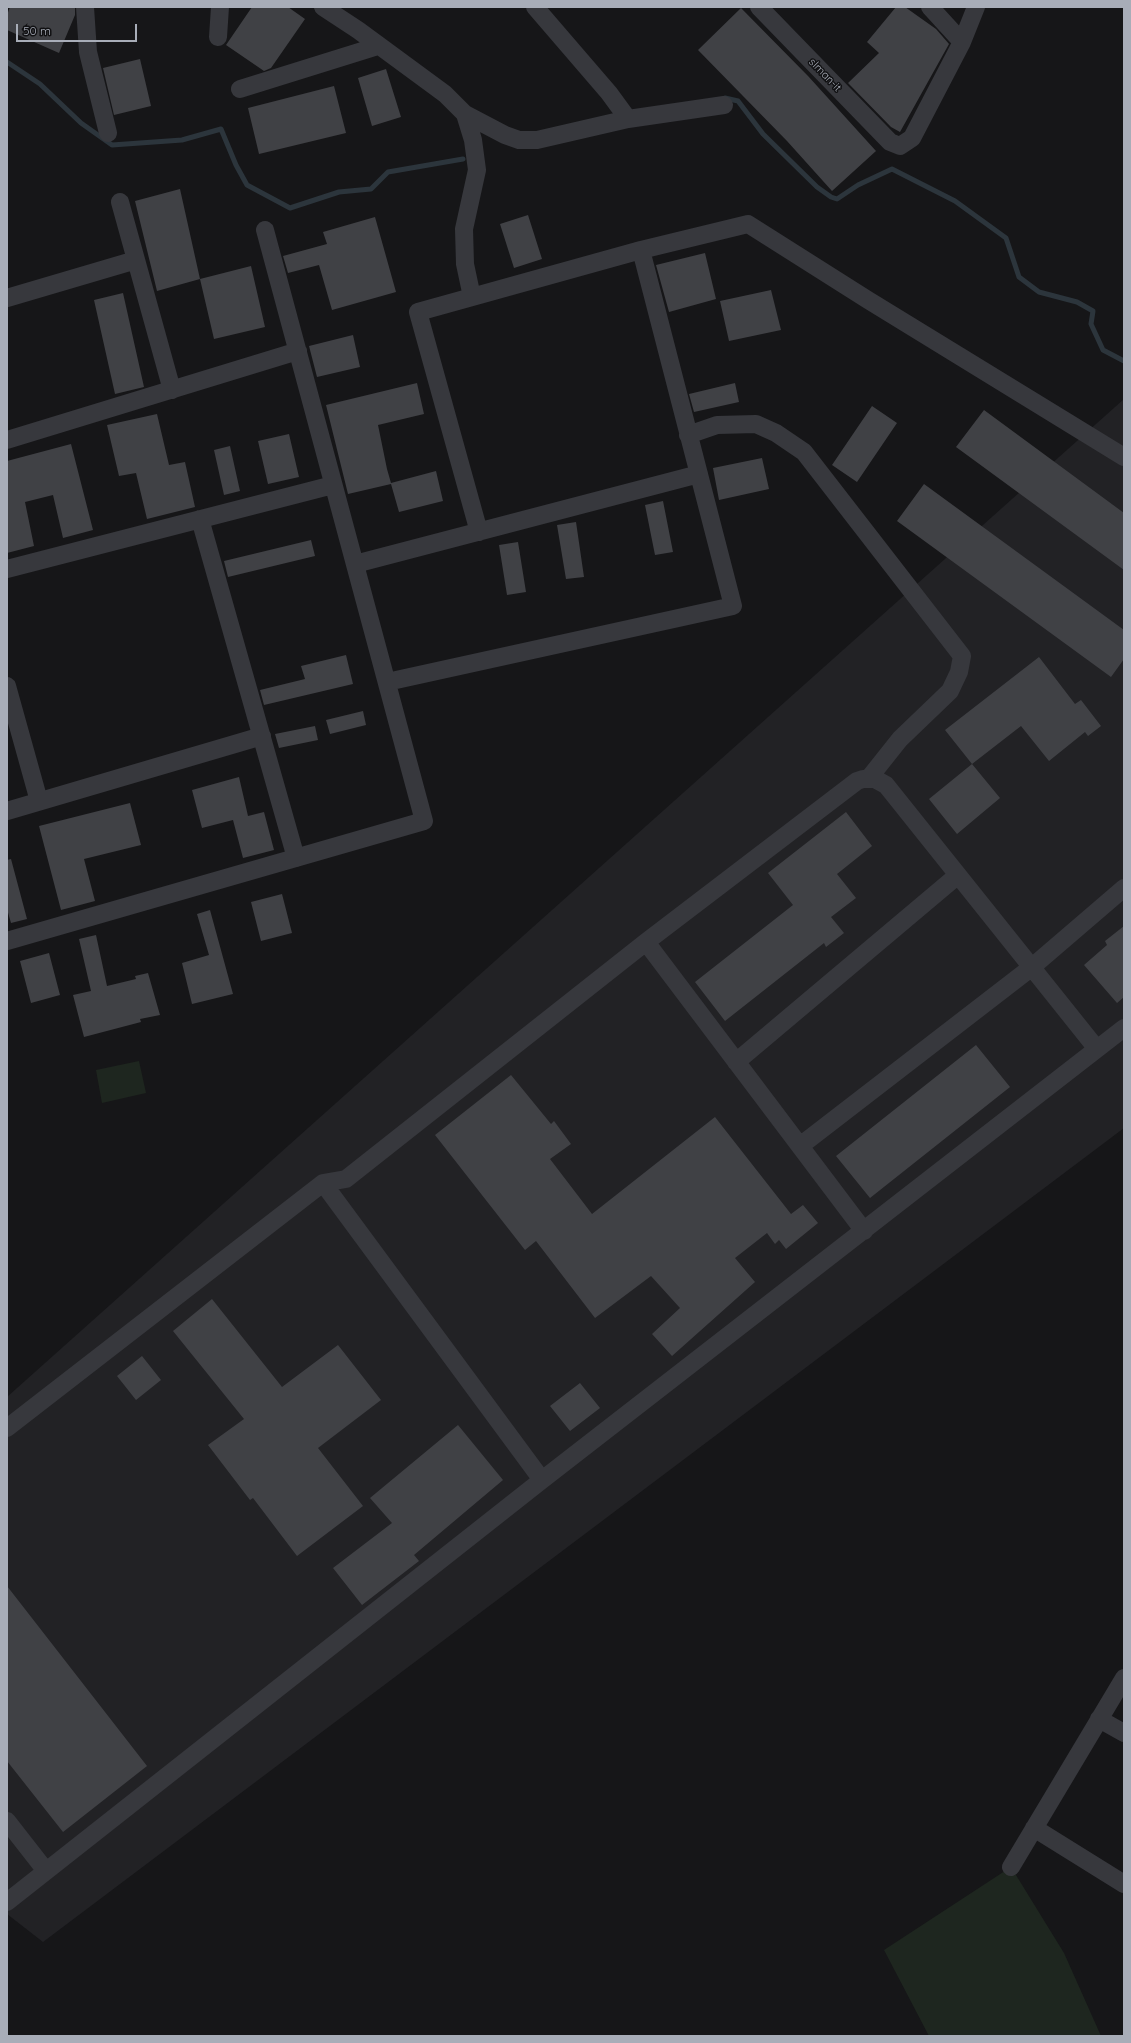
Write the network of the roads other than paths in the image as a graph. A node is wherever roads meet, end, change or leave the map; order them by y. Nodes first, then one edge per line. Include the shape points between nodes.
1 (85, 7) edge
2 (220, 7) edge
3 (323, 7) edge
4 (342, 7) edge
5 (535, 7) edge
6 (759, 7) edge
7 (930, 7) edge
8 (976, 7) edge
9 (358, 30) junction
10 (218, 37) dead end
11 (962, 42) junction
12 (378, 46) junction
13 (240, 89) dead end
14 (724, 105) dead end
15 (465, 114) junction
16 (628, 119) junction
17 (108, 133) dead end
18 (120, 202) dead end
19 (265, 230) dead end
20 (641, 250) junction
21 (136, 260) junction
22 (472, 297) junction
23 (7, 298) edge
24 (298, 351) junction
25 (172, 390) junction
26 (688, 435) junction
27 (7, 440) edge
28 (1124, 457) edge
29 (699, 474) junction
30 (333, 485) junction
31 (200, 519) junction
32 (479, 532) junction
33 (355, 564) junction
34 (7, 569) edge
35 (387, 682) junction
36 (7, 686) edge
37 (262, 736) junction
38 (869, 778) junction
39 (39, 801) junction
40 (7, 811) edge
41 (296, 858) junction
42 (958, 875) junction
43 (1124, 888) edge
44 (7, 940) edge
45 (646, 942) junction
46 (1032, 968) junction
47 (1124, 1028) edge
48 (1097, 1050) junction
49 (736, 1062) junction
50 (800, 1146) junction
51 (323, 1183) junction
52 (864, 1231) junction
53 (7, 1428) edge
54 (542, 1480) junction
55 (1124, 1678) edge
56 (1099, 1719) junction
57 (1124, 1733) edge
58 (7, 1821) edge
59 (1034, 1828) junction
60 (1011, 1867) dead end
61 (46, 1871) junction
62 (1124, 1884) edge
63 (7, 1902) edge

1 - 17 street via 88,52
2 - 10 street
3 - 9 street
4 - 9 street
5 - 16 street via 605,88
6 - 11 street, slman-it via 890,142 900,146 912,138
7 - 11 street
8 - 11 street
9 - 12 street
12 - 13 street
12 - 15 street via 445,94
14 - 16 street
15 - 16 street via 519,140 536,140
15 - 22 street via 473,140 477,170 464,229 465,264
18 - 21 street
19 - 24 street
20 - 22 street
20 - 26 street
20 - 28 street via 748,224
21 - 23 street
21 - 25 street
22 - 32 street via 418,312
24 - 25 street
24 - 30 street
25 - 27 street
26 - 29 street
26 - 38 street via 717,425 756,424 776,433 804,452 962,656 960,672 950,691 900,739
29 - 32 street
29 - 35 street via 733,606
30 - 31 street
30 - 33 street
31 - 34 street
31 - 37 street
32 - 33 street
33 - 35 street
35 - 41 street via 424,821
36 - 39 street
37 - 39 street
37 - 41 street
38 - 42 street via 886,785
38 - 45 street via 857,781
39 - 40 street
41 - 44 street
42 - 46 street
42 - 49 street
43 - 46 street
45 - 49 street
45 - 51 street via 346,1179
46 - 48 street
46 - 50 street
47 - 48 street
48 - 52 street
49 - 50 street
50 - 52 street
51 - 53 street
51 - 54 street
52 - 54 street
54 - 61 street
55 - 56 street
56 - 57 street
56 - 59 street
58 - 61 street
59 - 60 street
59 - 62 street
61 - 63 street

